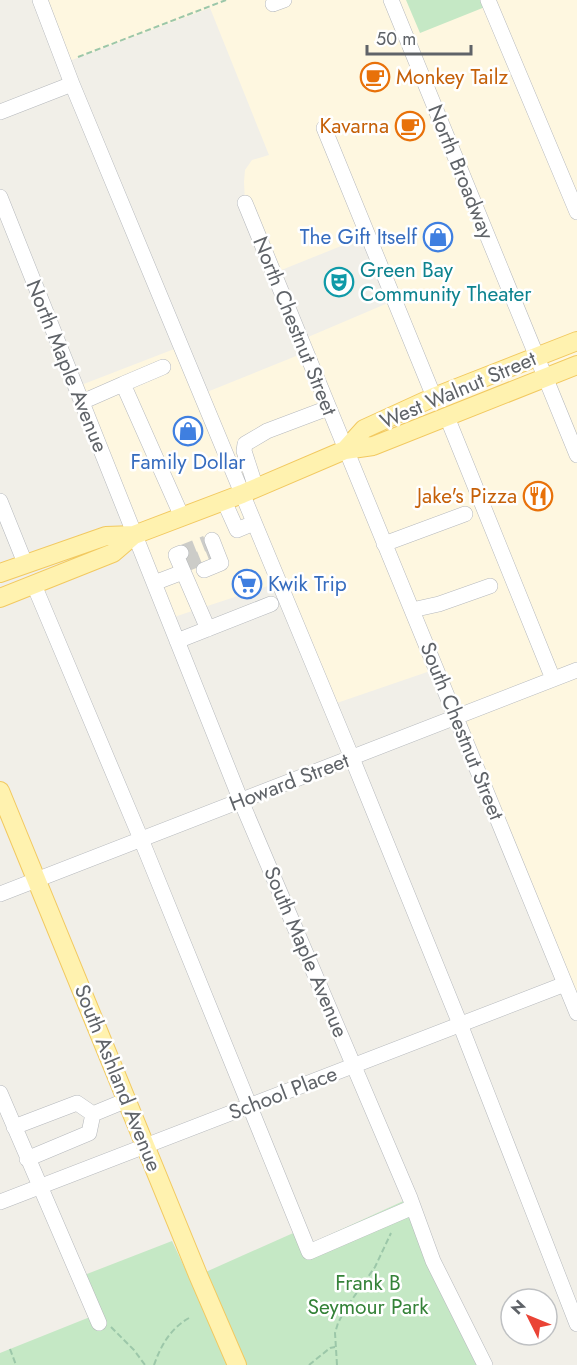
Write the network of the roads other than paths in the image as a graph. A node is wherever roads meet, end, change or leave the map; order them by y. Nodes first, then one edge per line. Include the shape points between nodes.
1 (40, 0) edge
2 (391, 0) edge
3 (488, 0) edge
4 (72, 84) junction
5 (0, 112) edge
6 (324, 128) dead end
7 (0, 197) edge
8 (245, 203) dead end
9 (577, 212) edge
10 (577, 341) edge
11 (535, 357) junction
12 (577, 365) edge
13 (163, 367) dead end
14 (544, 378) junction
15 (123, 384) junction
16 (434, 397) junction
17 (82, 402) junction
18 (328, 408) junction
19 (447, 417) junction
20 (345, 450) junction
21 (577, 455) edge
22 (249, 491) junction
23 (0, 501) edge
24 (224, 501) junction
25 (465, 514) dead end
26 (182, 517) junction
27 (254, 523) junction
28 (237, 530) junction
29 (134, 535) junction
30 (384, 544) junction
31 (25, 563) junction
32 (187, 569) junction
33 (0, 573) edge
34 (154, 583) junction
35 (34, 585) junction
36 (490, 586) dead end
37 (0, 598) edge
38 (271, 604) dead end
39 (412, 610) junction
40 (208, 629) junction
41 (177, 641) junction
42 (577, 670) edge
43 (553, 679) junction
44 (456, 717) junction
45 (352, 758) junction
46 (0, 791) edge
47 (241, 801) junction
48 (141, 840) junction
49 (37, 880) junction
50 (0, 894) edge
51 (565, 984) junction
52 (577, 1012) edge
53 (460, 1024) junction
54 (354, 1065) junction
55 (0, 1094) edge
56 (127, 1100) junction
57 (250, 1106) junction
58 (93, 1114) junction
59 (14, 1127) junction
60 (146, 1146) junction
61 (27, 1159) junction
62 (39, 1187) junction
63 (0, 1202) edge
64 (413, 1207) junction
65 (103, 1323) road end
66 (577, 1324) edge
67 (237, 1365) edge
68 (485, 1365) edge

1 - 4 street
2 - 11 street, North Broadway
3 - 9 street
4 - 5 street
4 - 22 street
6 - 16 street
7 - 17 street, North Maple Avenue
8 - 18 street, North Chestnut Street
10 - 11 main road, West Walnut Street
11 - 14 street, North Broadway
11 - 16 main road, West Walnut Street
12 - 14 main road, West Walnut Street
13 - 15 street
14 - 19 main road, West Walnut Street
14 - 21 street, North Broadway
15 - 17 street
15 - 26 street
16 - 20 main road, West Walnut Street via 364,429
17 - 29 street, North Maple Avenue
18 - 20 street, North Chestnut Street
18 - 22 street via 267,431 245,444
19 - 20 main road, West Walnut Street via 373,446
19 - 43 street
20 - 22 main road, West Walnut Street
20 - 30 street, South Chestnut Street
22 - 24 main road, West Walnut Street
22 - 27 street
23 - 31 street
24 - 26 main road, West Walnut Street
24 - 28 street
25 - 30 street
26 - 29 main road, West Walnut Street
27 - 28 street
27 - 45 street
28 - 32 street via 211,547 221,563
29 - 31 main road, West Walnut Street via 106,536
29 - 34 street, South Maple Avenue
29 - 35 main road, West Walnut Street via 113,553
30 - 39 street, South Chestnut Street
31 - 33 main road, West Walnut Street
32 - 34 street
32 - 40 street
34 - 41 street, South Maple Avenue
35 - 37 main road, West Walnut Street
35 - 48 street
36 - 39 street
38 - 40 street
39 - 44 street, South Chestnut Street
40 - 41 street
41 - 47 street, South Maple Avenue
42 - 43 street, Howard Street
43 - 44 street, Howard Street
44 - 45 street, Howard Street
44 - 51 street, South Chestnut Street
45 - 47 street, Howard Street
45 - 53 street
46 - 49 main road, South Ashland Avenue
47 - 48 street, Howard Street
47 - 54 street, South Maple Avenue
48 - 49 street, Howard Street
48 - 57 street
49 - 50 street, Howard Street
49 - 56 main road, South Ashland Avenue
51 - 52 street, South Chestnut Street
51 - 53 street, School Place
53 - 54 street, School Place
53 - 66 street
54 - 57 street, School Place
54 - 64 street, South Maple Avenue
55 - 59 street
56 - 58 street
56 - 60 main road, South Ashland Avenue
57 - 60 street, School Place
57 - 64 street via 309,1252
58 - 59 street via 77,1102
58 - 61 street via 89,1132
59 - 61 street
60 - 62 street, School Place
60 - 67 main road, South Ashland Avenue
61 - 62 street
62 - 63 street, School Place
62 - 65 street
64 - 68 street, South Maple Avenue via 433,1261

